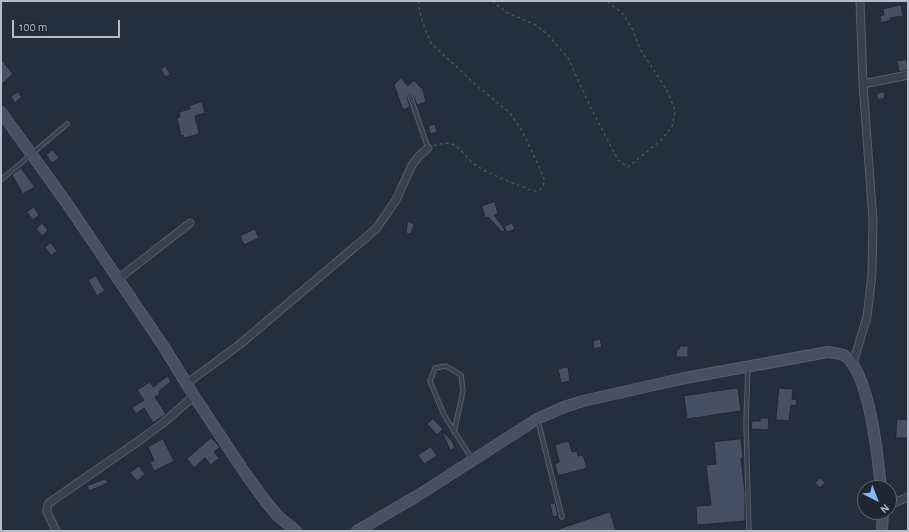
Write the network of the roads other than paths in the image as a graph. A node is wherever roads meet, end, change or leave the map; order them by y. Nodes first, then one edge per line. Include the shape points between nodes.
1 (860, 1) edge
2 (908, 75) edge
3 (863, 84) junction
4 (410, 96) dead end
5 (1, 112) edge
6 (67, 124) dead end
7 (428, 148) joint
8 (32, 155) junction
9 (1, 180) edge
10 (190, 223) dead end
11 (118, 279) junction
12 (852, 364) junction
13 (748, 366) junction
14 (186, 384) junction
15 (194, 396) junction
16 (537, 420) junction
17 (454, 432) junction
18 (472, 460) junction
19 (880, 480) edge
20 (908, 497) edge
21 (897, 502) edge
22 (562, 517) dead end
23 (883, 520) edge
24 (56, 531) edge
25 (296, 531) edge
26 (357, 531) edge
27 (749, 531) edge
28 (882, 531) edge

1 - 3 street
2 - 3 street
3 - 12 street via 873,220 872,274 867,317
4 - 7 lane
5 - 8 main road
6 - 8 lane
7 - 14 street via 412,165 396,200 376,229 250,336
8 - 9 lane
8 - 11 main road
10 - 11 street
11 - 14 main road
12 - 13 main road via 845,356 828,352
12 - 19 main road via 869,406
13 - 16 main road via 583,401
13 - 27 lane via 746,430
14 - 15 main road
15 - 24 street via 140,440 49,503 47,512
15 - 25 main road via 266,502
16 - 18 main road
16 - 22 lane
17 - 17 lane via 430,381 435,368 446,366 461,375 463,391
17 - 18 lane
18 - 26 main road
20 - 21 street
23 - 28 main road

